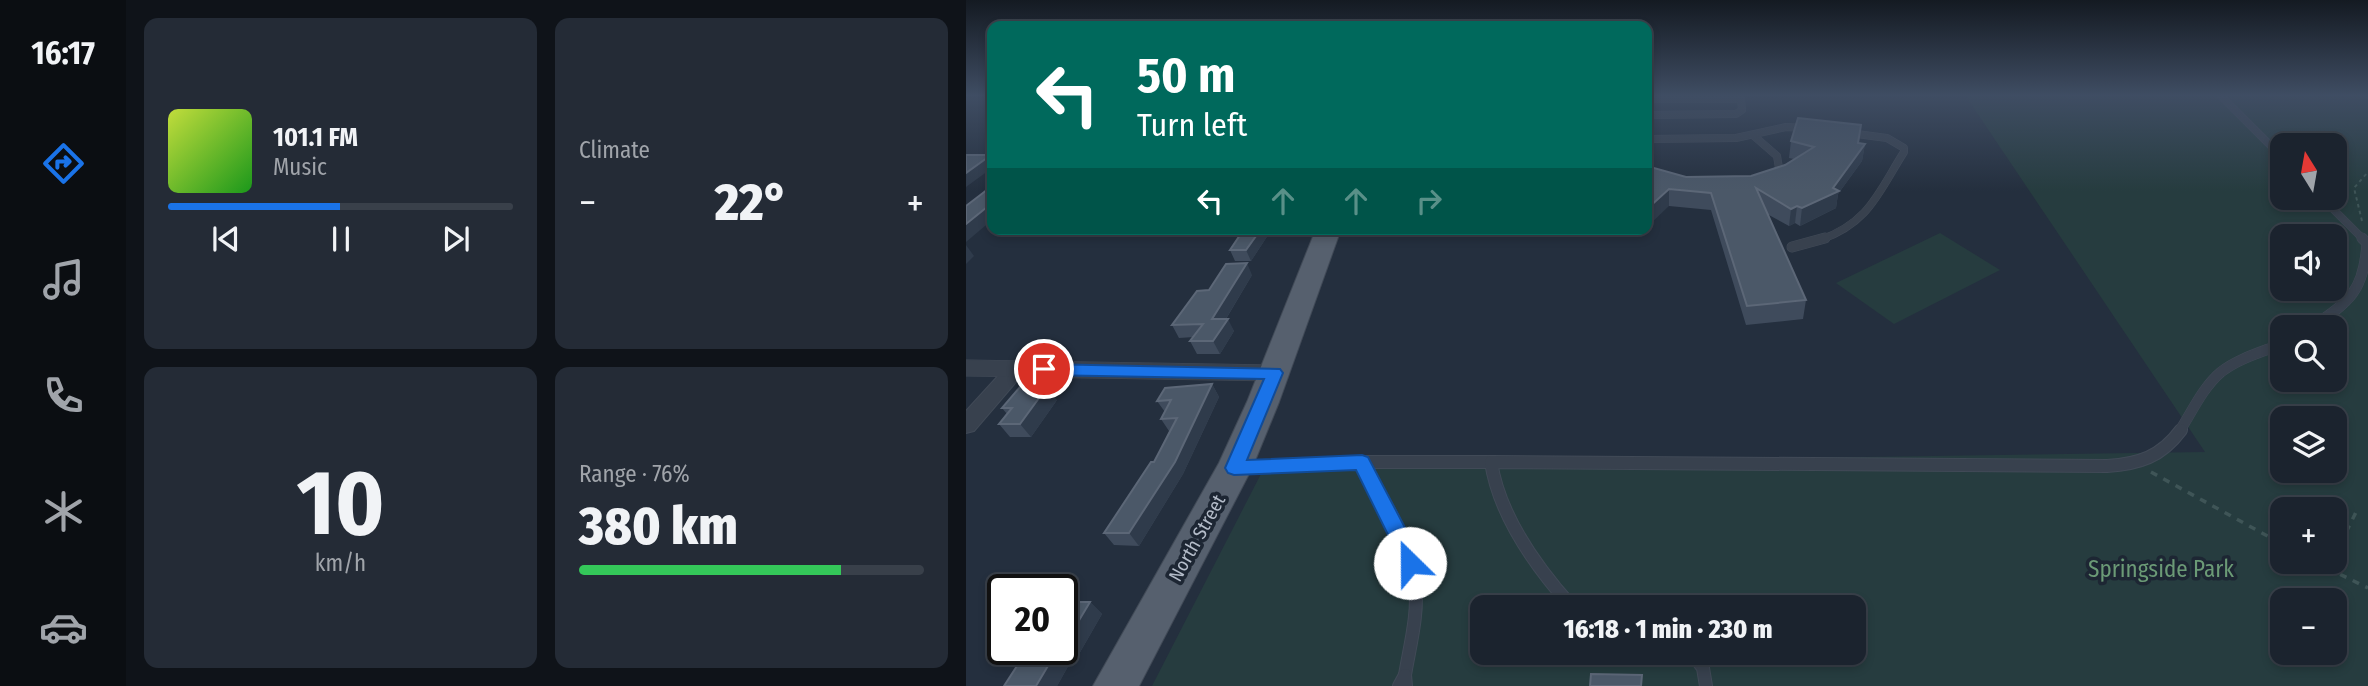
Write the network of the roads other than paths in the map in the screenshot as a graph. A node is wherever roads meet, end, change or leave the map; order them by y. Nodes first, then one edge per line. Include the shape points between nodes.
1 (1786, 127) edge
2 (1786, 127) edge
3 (2252, 127) edge
4 (1815, 129) edge
5 (1842, 132) edge
6 (1754, 136) junction
7 (1652, 139) edge
8 (2270, 145) edge
9 (1766, 180) edge
10 (2334, 210) edge
11 (1327, 235) edge
12 (2367, 243) edge
13 (1792, 247) dead end
14 (2329, 315) edge
15 (2270, 349) edge
16 (966, 368) edge
17 (1016, 369) junction
18 (1274, 373) junction
19 (966, 425) edge
20 (1362, 462) junction
21 (1491, 462) junction
22 (1234, 468) junction
23 (1560, 595) edge
24 (1701, 665) edge
25 (1403, 682) edge
26 (1115, 686) edge
27 (1706, 686) edge

1 - 6 lane
2 - 4 lane
3 - 8 lane
5 - 13 lane via 1887,138 1900,143 1904,152 1863,217 1834,236
6 - 7 lane
6 - 9 lane via 1779,160 1778,172
10 - 12 lane
11 - 18 main road, North Street
12 - 14 lane via 2366,274 2351,300
15 - 21 lane via 2215,378 2188,420 2158,454 2132,462 2056,467
16 - 17 street
17 - 18 street
17 - 19 street
18 - 22 main road, North Street
20 - 21 lane
20 - 22 lane
20 - 25 lane via 1405,547 1415,580
21 - 23 lane via 1490,477 1511,518
22 - 26 main road, North Street
24 - 27 lane

